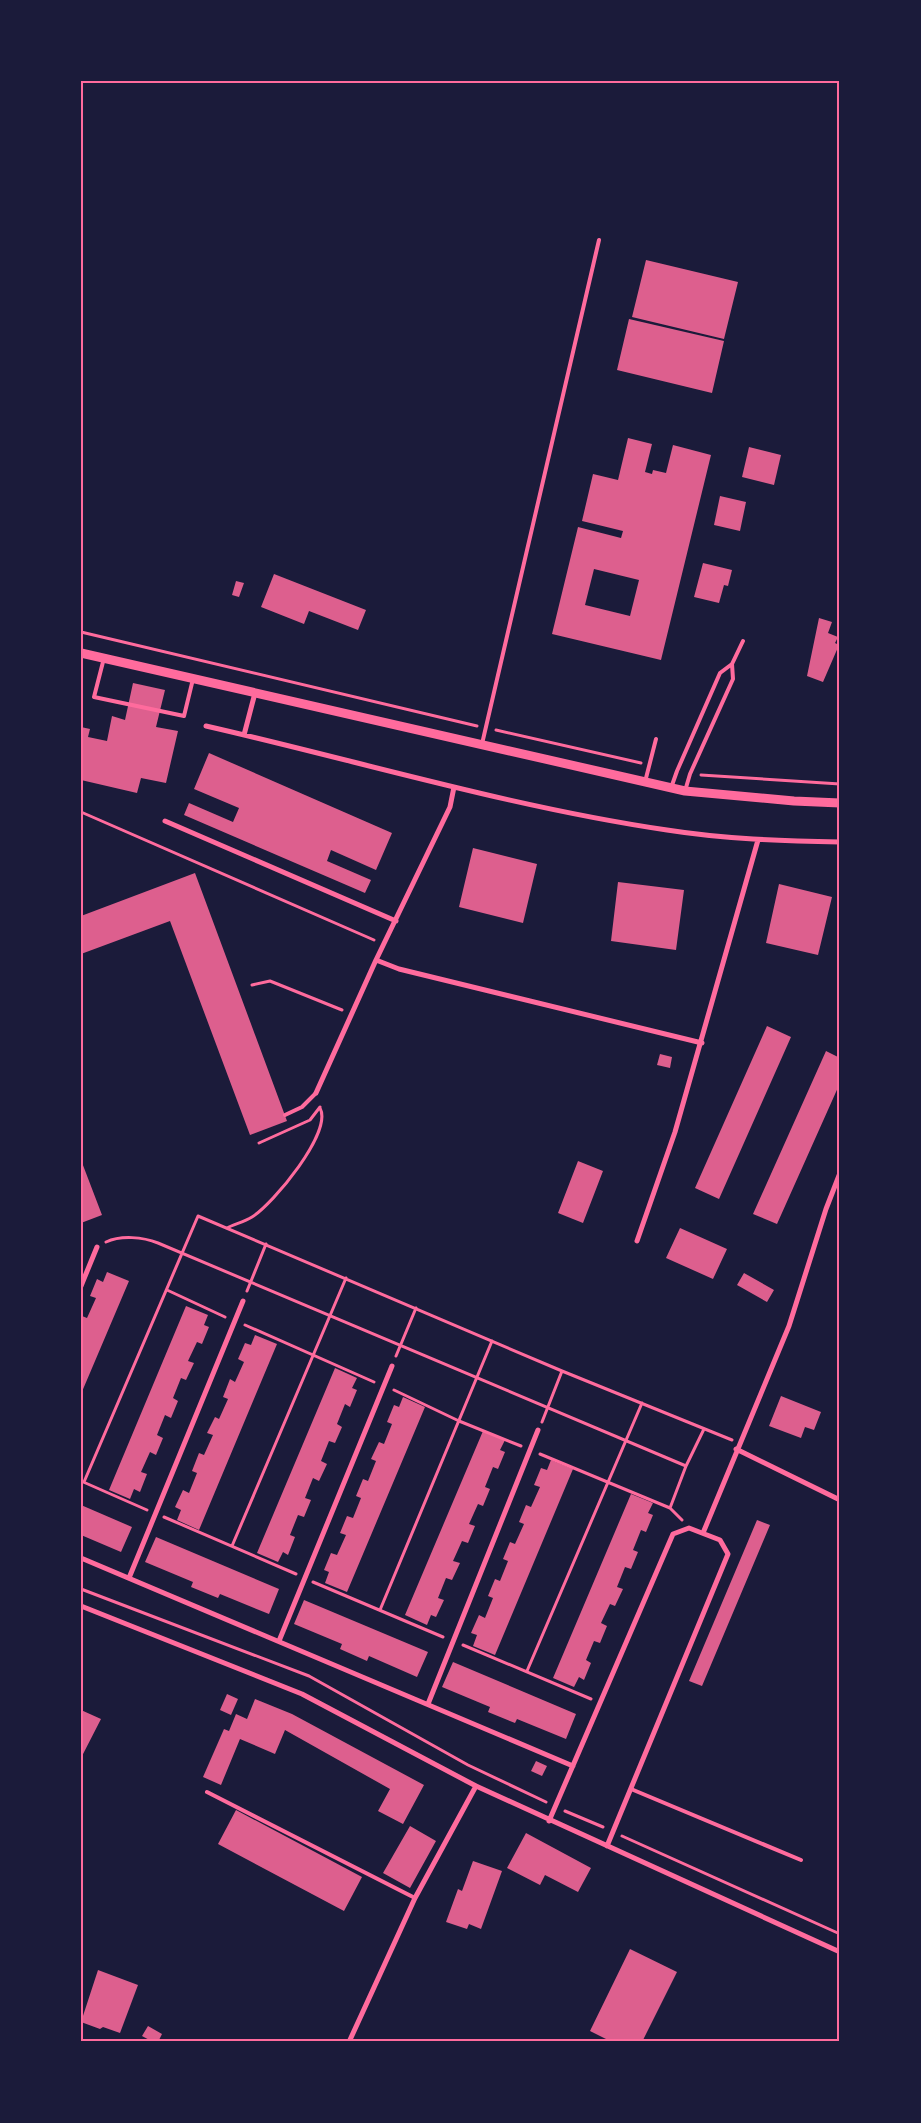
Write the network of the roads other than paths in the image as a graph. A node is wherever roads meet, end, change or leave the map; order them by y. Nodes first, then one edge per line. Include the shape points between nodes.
1 (599, 240) dead end
2 (742, 641) dead end
3 (81, 653) edge
4 (104, 658) junction
5 (732, 664) junction
6 (193, 678) junction
7 (255, 694) junction
8 (206, 726) dead end
9 (244, 735) junction
10 (656, 739) dead end
11 (482, 746) junction
12 (645, 782) junction
13 (454, 787) junction
14 (672, 788) junction
15 (685, 791) junction
16 (840, 802) edge
17 (164, 821) dead end
18 (758, 840) junction
19 (840, 842) edge
20 (396, 920) junction
21 (376, 960) junction
22 (702, 1043) junction
23 (316, 1093) joint
24 (285, 1115) dead end
25 (840, 1173) edge
26 (637, 1241) dead end
27 (97, 1246) road end
28 (81, 1286) edge
29 (243, 1301) road end
30 (392, 1366) road end
31 (538, 1430) road end
32 (736, 1450) junction
33 (840, 1500) edge
34 (703, 1533) junction
35 (81, 1558) edge
36 (129, 1578) junction
37 (81, 1606) edge
38 (280, 1641) junction
39 (428, 1704) junction
40 (573, 1766) junction
41 (476, 1786) junction
42 (630, 1789) junction
43 (207, 1792) dead end
44 (549, 1821) junction
45 (607, 1846) junction
46 (801, 1860) dead end
47 (414, 1898) junction
48 (840, 1952) edge
49 (349, 2042) edge

1 - 11 lane
2 - 5 lane
3 - 4 street
4 - 6 street
4 - 6 lane via 94,697 184,716
5 - 14 lane via 720,673
5 - 15 lane via 733,679
6 - 7 street
7 - 9 street
7 - 11 street
8 - 9 street
9 - 13 street
10 - 12 lane
11 - 12 street
12 - 14 street
13 - 18 street via 579,815 667,830
13 - 20 street via 450,807
14 - 15 street
15 - 16 street
17 - 20 street
18 - 19 street
18 - 22 street
20 - 21 street
21 - 22 street via 399,969
21 - 23 street
22 - 26 street
23 - 24 lane via 302,1107
25 - 32 street via 788,1326
27 - 28 street
29 - 36 street
30 - 38 street
31 - 39 street
32 - 33 street
32 - 34 street
34 - 40 street via 689,1528 673,1534
34 - 42 street via 720,1540 728,1554
35 - 36 street
36 - 38 street
37 - 41 street via 302,1694
38 - 39 street
39 - 40 street
40 - 44 street
41 - 44 street
41 - 47 street
42 - 45 street
42 - 46 lane
43 - 47 lane
44 - 45 street
45 - 48 street
47 - 49 street

